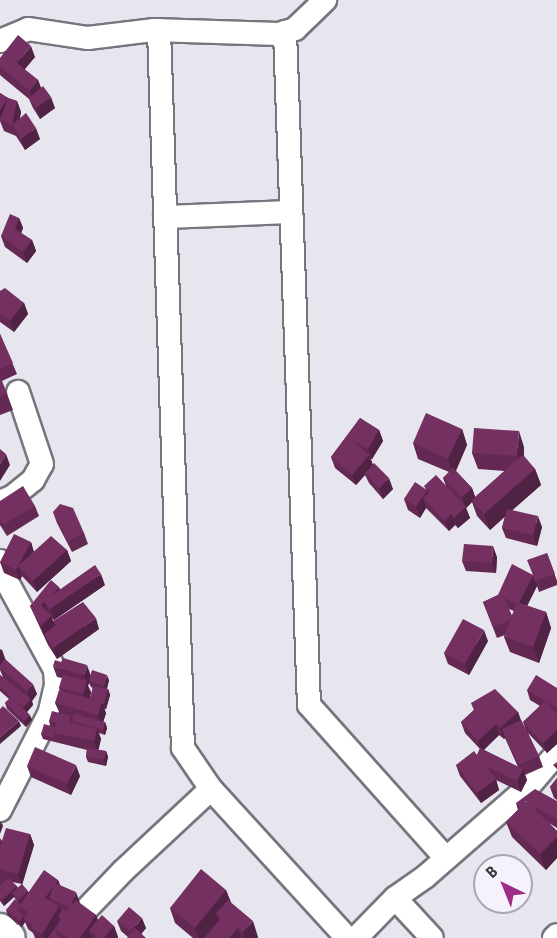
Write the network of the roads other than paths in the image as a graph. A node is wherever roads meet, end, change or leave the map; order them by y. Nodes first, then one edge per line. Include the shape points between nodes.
1 (325, 0) edge
2 (159, 30) junction
3 (285, 32) junction
4 (0, 41) edge
5 (291, 212) junction
6 (165, 217) junction
7 (18, 392) dead end
8 (0, 502) edge
9 (0, 561) edge
10 (557, 753) edge
11 (211, 789) junction
12 (0, 810) edge
13 (447, 858) junction
14 (395, 898) junction
15 (0, 929) edge
16 (10, 938) edge
17 (70, 938) edge
18 (347, 938) edge
19 (356, 938) edge
20 (432, 938) edge

1 - 3 street via 295,29
2 - 3 street
2 - 4 street via 88,38 28,29
2 - 6 street
3 - 5 street
5 - 6 street
5 - 13 street via 309,705
6 - 11 street via 183,748
7 - 8 street via 42,464 33,480
9 - 12 street via 6,580 55,670 56,685 50,712
10 - 13 street via 528,788
11 - 17 street via 123,870 77,919
11 - 18 street
13 - 14 street
14 - 19 street
14 - 20 street
15 - 16 main road

